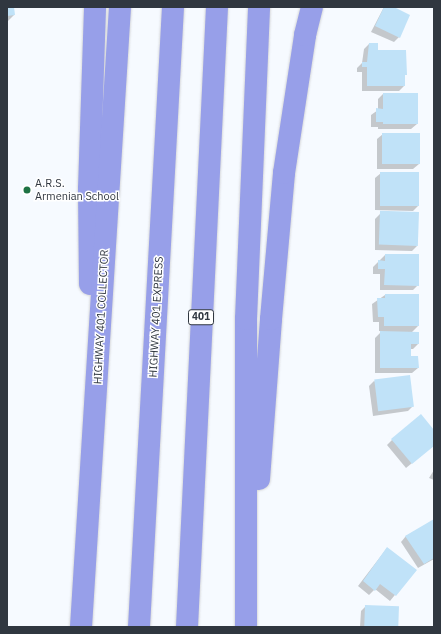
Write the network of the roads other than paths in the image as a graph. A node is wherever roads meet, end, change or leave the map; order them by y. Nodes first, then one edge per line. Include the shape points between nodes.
1 (95, 7) edge
2 (120, 7) edge
3 (173, 7) edge
4 (217, 7) edge
5 (259, 7) edge
6 (312, 7) edge
7 (93, 454) junction
8 (246, 601) junction
9 (81, 627) edge
10 (139, 627) edge
11 (186, 627) edge
12 (246, 627) edge

1 - 7 highway via 89,189
2 - 7 highway, HIGHWAY 401 COLLECTOR
3 - 10 highway, HIGHWAY 401 EXPRESS
4 - 11 highway, 401
5 - 8 highway via 246,318
6 - 8 highway via 305,36 284,173 261,466
7 - 9 highway, HIGHWAY 401 COLLECTOR
8 - 12 highway

